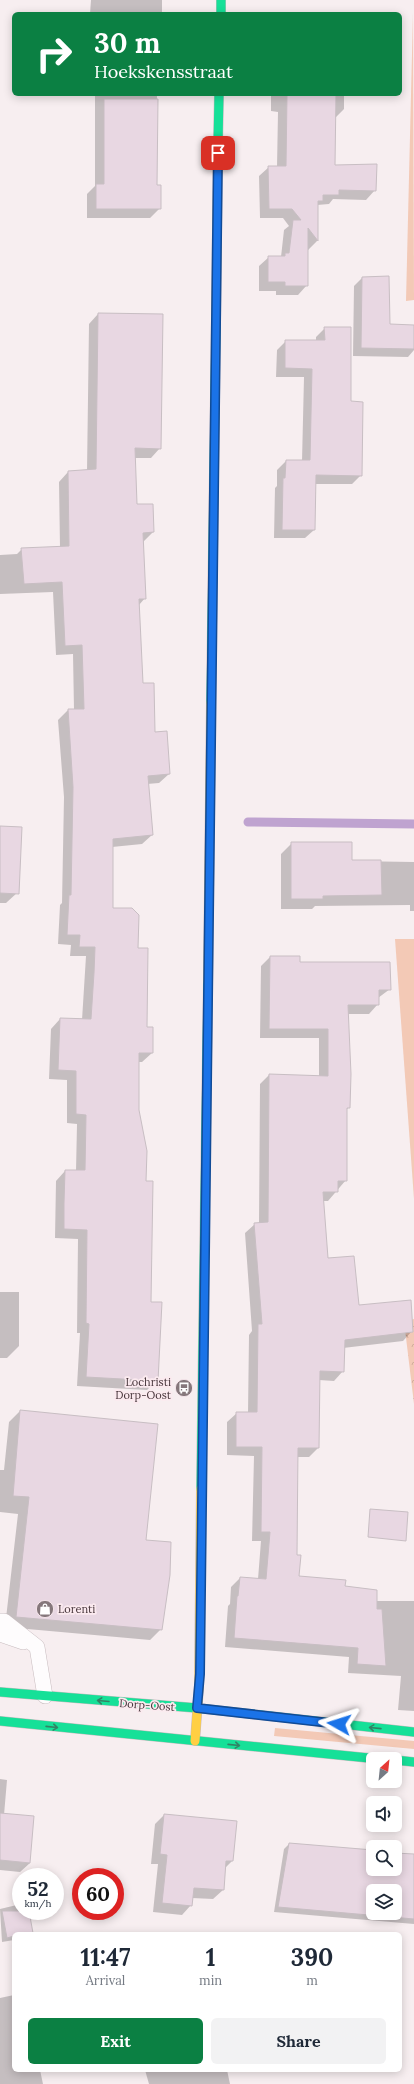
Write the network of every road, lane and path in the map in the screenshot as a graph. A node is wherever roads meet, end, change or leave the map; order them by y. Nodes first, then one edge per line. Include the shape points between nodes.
1 (221, 0) edge
2 (221, 12) edge
3 (219, 96) edge
4 (0, 1621) edge
5 (0, 1634) edge
6 (37, 1647) junction
7 (0, 1692) edge
8 (45, 1696) junction
9 (197, 1708) junction
10 (0, 1721) edge
11 (414, 1732) edge
12 (195, 1741) junction
13 (366, 1758) edge
14 (402, 1761) edge
15 (414, 1762) edge

1 - 2 street
3 - 9 street
4 - 6 lane via 4,1621
5 - 6 lane
6 - 8 lane
7 - 8 street, Dorp-Oost
9 -> 8 street, Dorp-Oost
11 -> 9 street, Dorp-Oost
9 - 12 street
10 -> 12 street
12 -> 13 street
14 - 15 street

